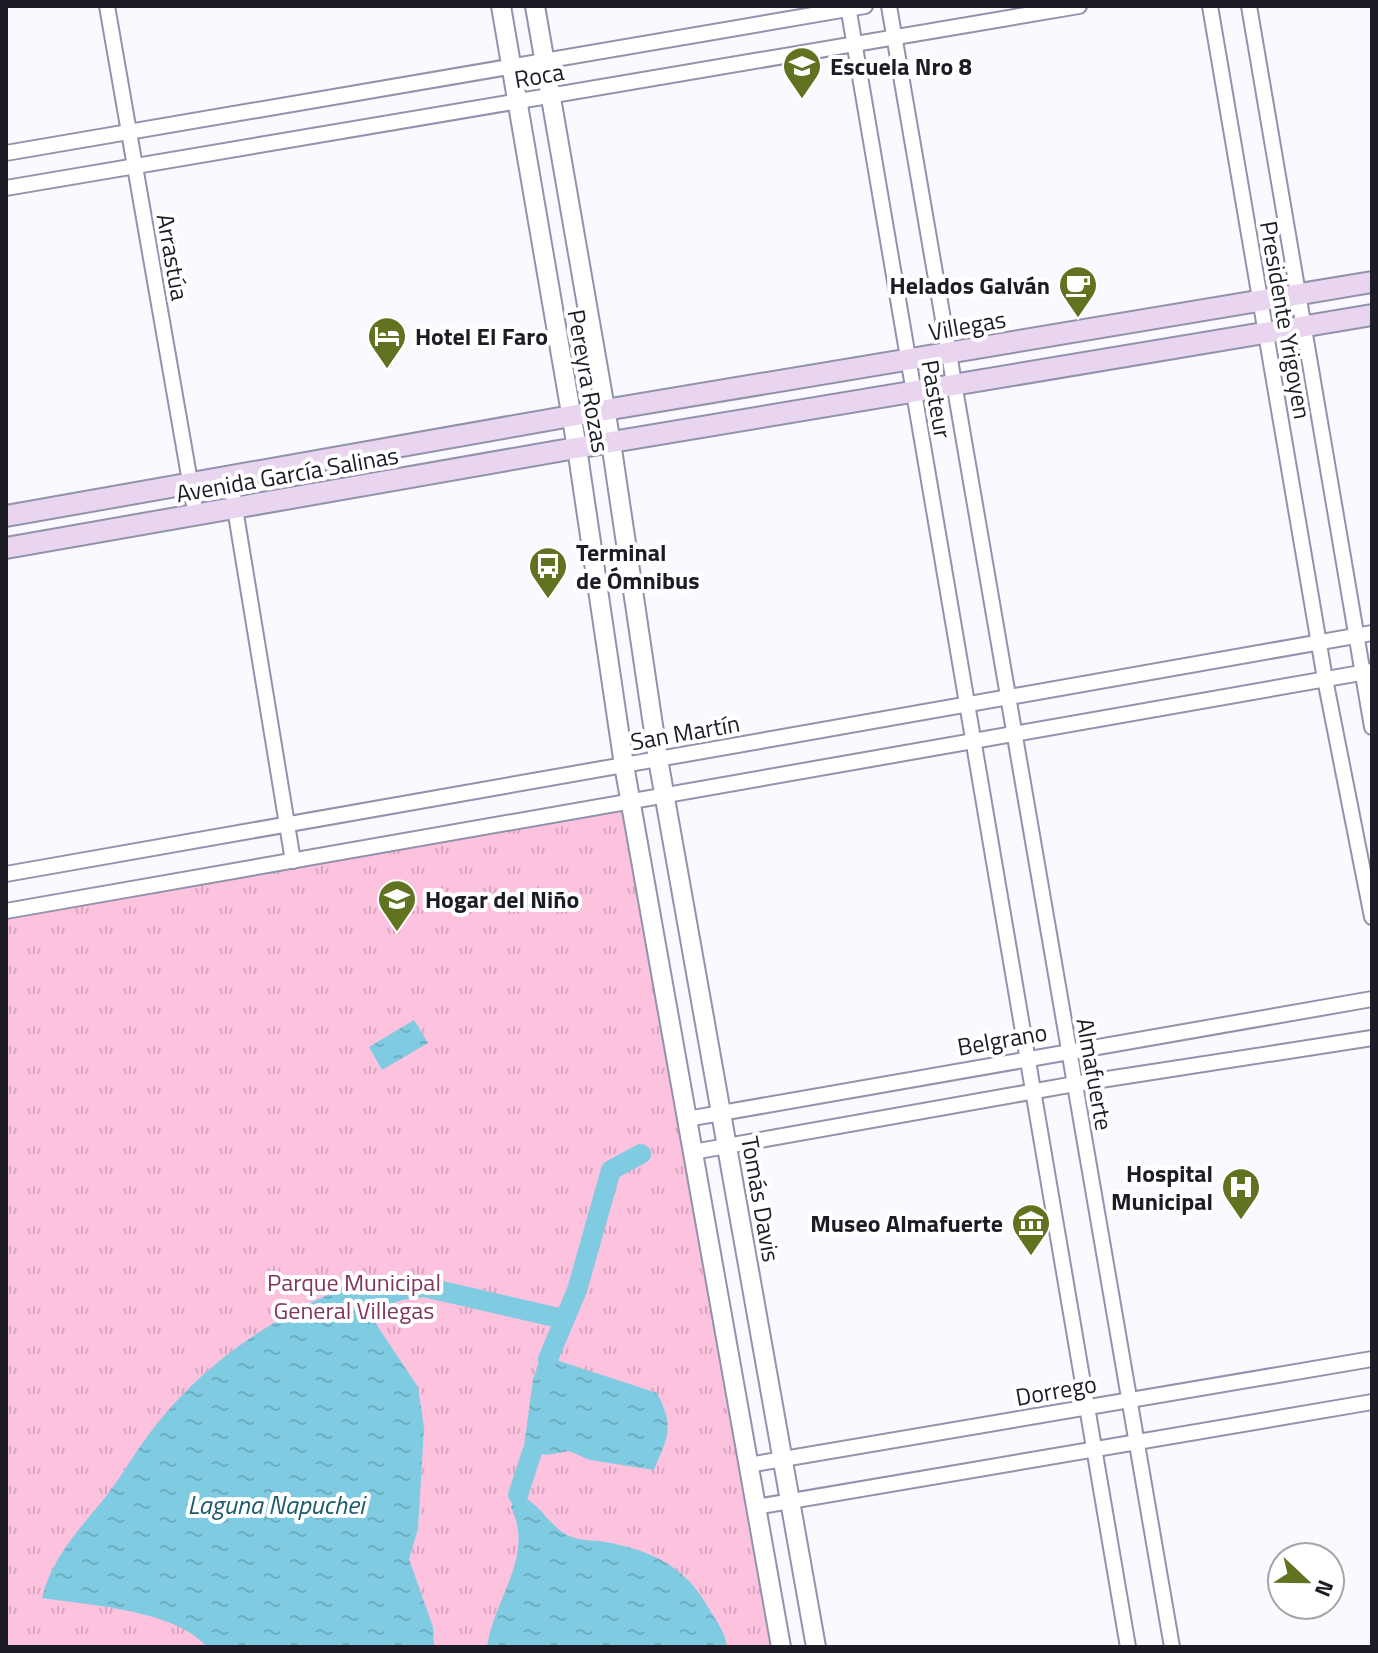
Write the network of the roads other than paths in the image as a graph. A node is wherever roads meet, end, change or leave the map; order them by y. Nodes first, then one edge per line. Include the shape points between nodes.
1 (107, 6) edge
2 (501, 6) edge
3 (535, 6) edge
4 (865, 6) edge
5 (889, 6) edge
6 (1079, 6) edge
7 (1210, 6) edge
8 (1249, 6) edge
9 (848, 8) edge
10 (895, 37) junction
11 (854, 44) junction
12 (545, 61) junction
13 (511, 67) junction
14 (551, 96) junction
15 (517, 101) junction
16 (129, 132) junction
17 (6, 153) edge
18 (135, 166) junction
19 (6, 188) edge
20 (1372, 282) edge
21 (1299, 295) junction
22 (1261, 301) junction
23 (1372, 315) edge
24 (1304, 327) junction
25 (1266, 334) junction
26 (949, 354) junction
27 (909, 362) junction
28 (955, 387) junction
29 (914, 394) junction
30 (605, 410) junction
31 (571, 416) junction
32 (611, 442) junction
33 (577, 448) junction
34 (230, 478) junction
35 (191, 484) junction
36 (235, 509) junction
37 (6, 516) edge
38 (196, 516) junction
39 (6, 548) edge
40 (1372, 633) edge
41 (1357, 636) junction
42 (1319, 642) junction
43 (1368, 671) edge
44 (1325, 679) junction
45 (1008, 697) junction
46 (967, 704) junction
47 (1372, 727) edge
48 (1015, 734) junction
49 (973, 741) junction
50 (658, 759) junction
51 (624, 765) junction
52 (665, 795) junction
53 (631, 801) junction
54 (287, 825) junction
55 (293, 861) junction
56 (6, 874) edge
57 (6, 911) edge
58 (1372, 917) edge
59 (1372, 999) edge
60 (1372, 1038) edge
61 (1069, 1049) junction
62 (1028, 1057) junction
63 (1075, 1084) junction
64 (1033, 1091) junction
65 (721, 1113) junction
66 (687, 1119) junction
67 (727, 1146) junction
68 (693, 1152) junction
69 (1372, 1359) edge
70 (1129, 1400) junction
71 (1372, 1402) edge
72 (1087, 1407) junction
73 (1136, 1443) junction
74 (1095, 1450) junction
75 (782, 1459) junction
76 (748, 1465) junction
77 (790, 1502) junction
78 (756, 1507) junction
79 (781, 1647) edge
80 (816, 1647) edge
81 (1128, 1647) edge
82 (1172, 1647) edge

1 - 16 street, Arrastúa
2 - 13 street, Pereyra Rozas
3 - 12 street, Pereyra Rozas
4 - 9 street, Roca
5 - 10 street, Pasteur
6 - 10 street, Roca
7 - 22 street, Presidente Yrigoyen
8 - 21 street, Presidente Yrigoyen
9 - 11 street, Pasteur
9 - 12 street, Roca
10 - 11 street, Roca
10 - 26 street, Pasteur
11 - 14 street, Roca
11 - 27 street, Pasteur
12 - 13 street, Roca
12 - 14 street, Pereyra Rozas
13 - 15 street, Pereyra Rozas
13 - 16 street, Roca
14 - 15 street, Roca
14 - 30 street, Pereyra Rozas
15 - 18 street, Roca
15 - 31 street, Pereyra Rozas
16 - 17 street, Roca
16 - 18 street, Arrastúa
18 - 19 street, Roca
18 - 35 street, Arrastúa
20 - 21 main road, Villegas
21 - 22 main road, Villegas
21 - 24 street, Presidente Yrigoyen
22 - 25 street, Presidente Yrigoyen
22 - 26 main road, Villegas
23 - 24 main road
24 - 25 main road
24 - 41 street, Presidente Yrigoyen
25 - 28 main road
25 - 42 street, Presidente Yrigoyen
26 - 27 main road, Villegas
26 - 28 street, Pasteur
27 - 29 street, Pasteur
27 - 30 main road, Villegas
28 - 29 main road
28 - 45 street, Pasteur
29 - 32 main road
29 - 46 street, Pasteur
30 - 31 main road, Villegas
30 - 32 street, Pereyra Rozas
31 - 33 street, Pereyra Rozas
31 - 34 main road, Avenida García Salinas
32 - 33 main road
32 - 50 street, Pereyra Rozas
33 - 36 main road, Avenida García Salinas
33 - 51 street, Pereyra Rozas
34 - 35 main road, Avenida García Salinas
34 - 36 street
35 - 37 main road, Avenida García Salinas
35 - 38 street, Arrastúa
36 - 38 main road, Avenida García Salinas
36 - 54 street
38 - 39 main road, Avenida García Salinas
40 - 41 street, San Martín
41 - 42 street, San Martín
41 - 43 street, Presidente Yrigoyen
42 - 44 street, Presidente Yrigoyen
42 - 45 street, San Martín
43 - 44 street
43 - 47 street, Presidente Yrigoyen
44 - 48 street
44 - 58 street, Presidente Yrigoyen
45 - 46 street, San Martín
45 - 48 street, Almafuerte
46 - 49 street
46 - 50 street, San Martín
48 - 49 street
48 - 61 street, Almafuerte
49 - 52 street
49 - 62 street
50 - 51 street, San Martín
50 - 52 street, Tomás Davis
51 - 53 street
51 - 54 street, San Martín
52 - 53 street
52 - 65 street, Tomás Davis
53 - 55 street
53 - 66 street
54 - 55 street
54 - 56 street, San Martín
55 - 57 street
59 - 61 street, Belgrano
60 - 63 street
61 - 62 street, Belgrano
61 - 63 street, Almafuerte
62 - 64 street
62 - 65 street, Belgrano
63 - 64 street
63 - 70 street, Almafuerte
64 - 67 street
64 - 72 street
65 - 66 street, Belgrano
65 - 67 street, Tomás Davis
66 - 68 street
67 - 68 street
67 - 75 street, Tomás Davis
68 - 76 street
69 - 70 street, Dorrego
70 - 72 street, Dorrego
70 - 73 street, Almafuerte
71 - 73 street
72 - 74 street
72 - 75 street, Dorrego
73 - 74 street
73 - 82 street, Almafuerte
74 - 77 street
74 - 81 street
75 - 76 street, Dorrego
75 - 77 street, Tomás Davis
76 - 78 street
77 - 78 street
77 - 80 street, Tomás Davis
78 - 79 street

